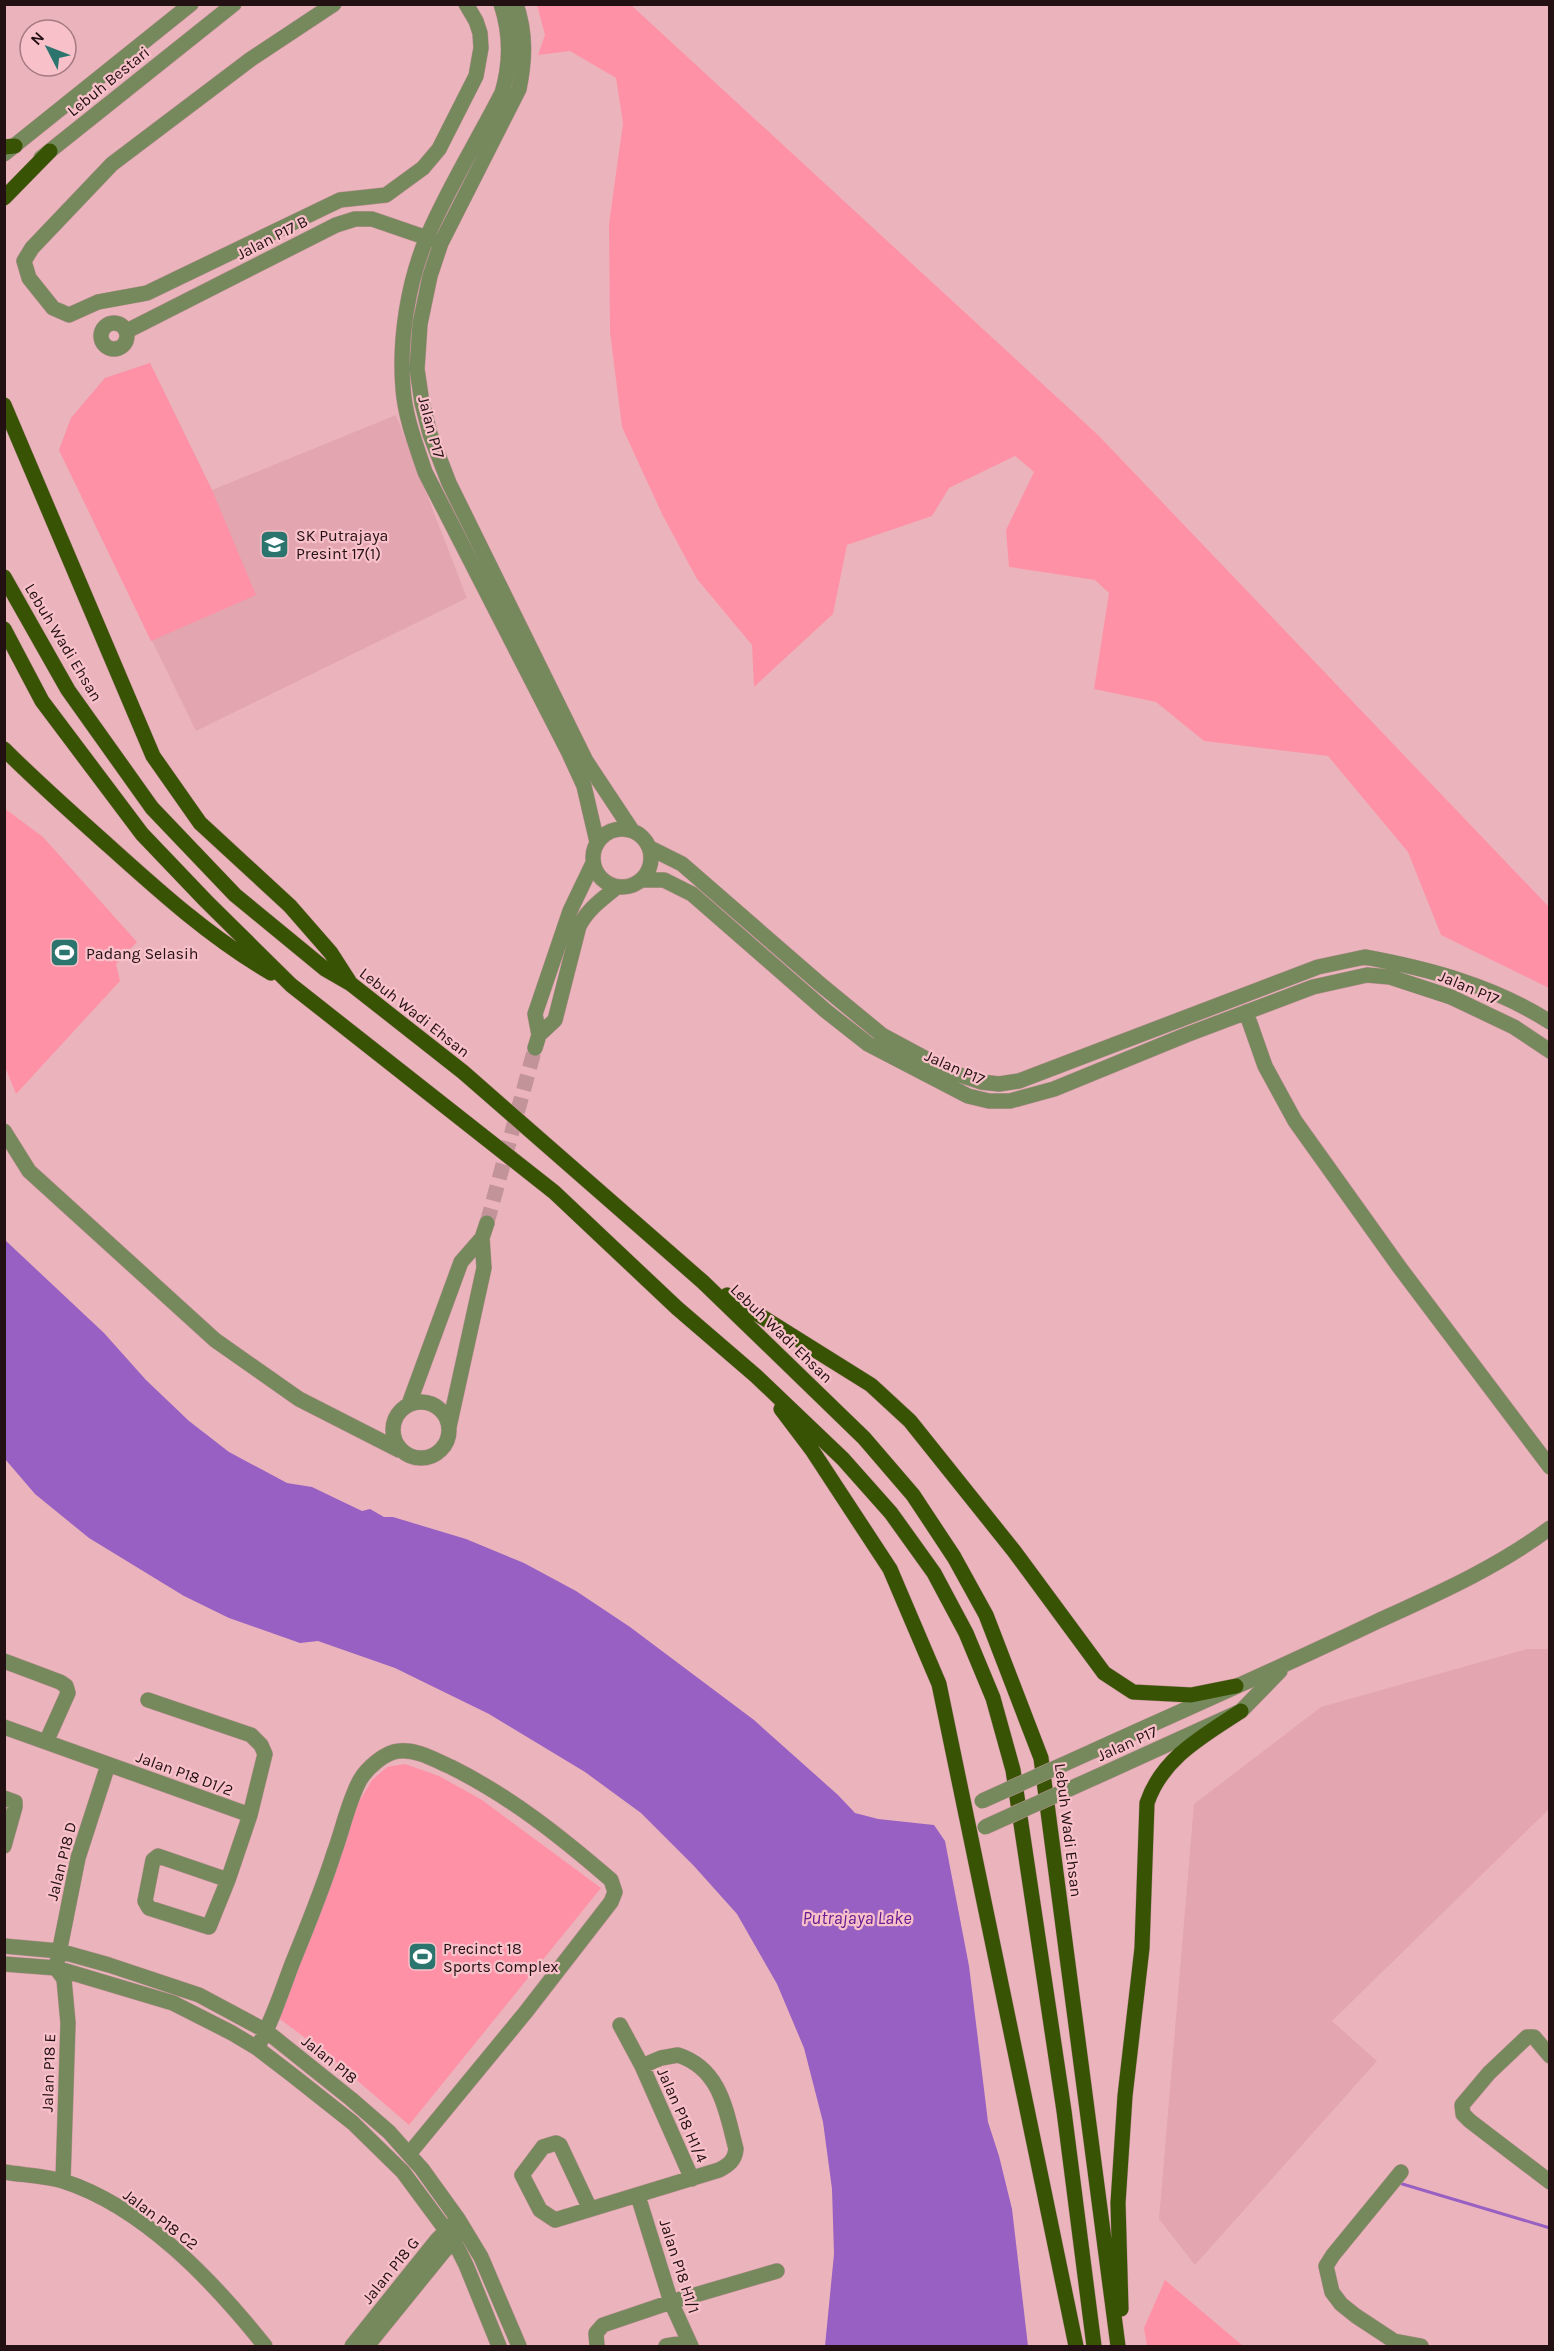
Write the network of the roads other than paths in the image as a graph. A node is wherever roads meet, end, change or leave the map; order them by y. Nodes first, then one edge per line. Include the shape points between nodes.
1 (191, 4) edge
2 (234, 4) edge
3 (334, 4) edge
4 (466, 4) edge
5 (501, 4) edge
6 (516, 4) edge
7 (8, 149) edge
8 (50, 151) junction
9 (4, 186) edge
10 (4, 198) edge
11 (434, 241) junction
12 (253, 242) junction
13 (262, 262) junction
14 (111, 300) junction
15 (113, 322) junction
16 (126, 331) junction
17 (4, 390) edge
18 (4, 405) edge
19 (30, 466) junction
20 (4, 577) edge
21 (4, 629) edge
22 (4, 749) edge
23 (631, 830) junction
24 (597, 842) junction
25 (650, 848) junction
26 (593, 863) junction
27 (641, 880) junction
28 (617, 887) junction
29 (1365, 957) junction
30 (1367, 975) junction
31 (351, 984) junction
32 (291, 985) junction
33 (1246, 1012) junction
34 (1550, 1022) edge
35 (1550, 1051) edge
36 (4, 1131) edge
37 (487, 1223) tunnel mouth
38 (482, 1238) junction
39 (704, 1282) junction
40 (756, 1376) junction
41 (409, 1404) junction
42 (397, 1414) junction
43 (449, 1426) junction
44 (366, 1431) junction
45 (399, 1450) junction
46 (1550, 1467) edge
47 (1550, 1528) edge
48 (4, 1661) edge
49 (1286, 1665) junction
50 (1236, 1686) junction
51 (148, 1700) dead end
52 (1241, 1712) junction
53 (4, 1727) edge
54 (47, 1740) junction
55 (108, 1765) junction
56 (4, 1798) edge
57 (964, 1809) junction
58 (250, 1815) junction
59 (969, 1835) junction
60 (4, 1846) edge
61 (228, 1880) junction
62 (4, 1946) edge
63 (59, 1951) junction
64 (4, 1964) edge
65 (56, 1968) junction
66 (620, 2025) dead end
67 (266, 2031) junction
68 (257, 2048) junction
69 (1550, 2056) edge
70 (642, 2067) junction
71 (409, 2154) junction
72 (4, 2172) edge
73 (1401, 2172) dead end
74 (692, 2179) junction
75 (63, 2181) junction
76 (1550, 2182) edge
77 (638, 2196) junction
78 (590, 2209) junction
79 (455, 2230) junction
80 (777, 2271) dead end
81 (671, 2302) junction
82 (690, 2344) edge
83 (1397, 2344) edge
84 (266, 2346) edge
85 (352, 2346) edge
86 (368, 2346) edge
87 (499, 2346) edge
88 (519, 2346) edge
89 (597, 2346) edge
90 (666, 2346) edge
91 (1076, 2346) edge
92 (1094, 2346) edge
93 (1118, 2346) edge
94 (1122, 2346) edge
95 (1421, 2346) edge

1 - 7 street, Lebuh Bestari
2 - 8 street, Lebuh Bestari
3 - 14 street via 251,59 112,164 26,255 24,266 29,278 59,312 69,315
4 - 12 street via 480,33 476,76 439,149 427,164 386,195 340,200
5 - 11 street, Jalan P17 via 509,42 509,65 502,93 441,205
6 - 11 street, Jalan P17 via 524,49 519,89
8 - 9 street, Lebuh Bestari
8 - 10 main road
11 - 13 street, Jalan P17 B via 372,219 356,219
11 - 23 street, Jalan P17 via 417,369 430,434 449,483 586,761
11 - 24 street, Jalan P17 via 414,279 404,336 403,388 413,439 425,472 584,786
12 - 13 street
12 - 14 street via 147,293
13 - 16 street, Jalan P17 B
14 - 15 street
15 - 16 street
15 - 16 street via 101,333 108,348 117,349 124,344
17 - 19 main road
18 - 19 main road
19 - 31 main road via 153,756 200,823 290,906 331,953
20 - 31 main road, Lebuh Wadi Ehsan via 68,690 152,808 235,895 325,969
21 - 32 main road via 42,701 142,834
22 - 32 main road via 185,914
23 - 24 street via 612,830
23 - 25 street via 643,837
24 - 26 street
25 - 27 street via 651,862
25 - 29 street, Jalan P17 via 682,864 882,1035 951,1072 981,1082 1018,1081 1318,967
26 - 28 street via 601,879
26 - 28 street via 570,910 535,1014 537,1042 555,1020 579,926 590,909
27 - 28 street
27 - 33 street, Jalan P17 via 664,880 692,894 860,1038 968,1096 988,1101 1033,1096
29 - 30 street
29 - 34 street, Jalan P17 via 1455,978
30 - 33 street, Jalan P17 via 1313,987
30 - 35 street, Jalan P17 via 1389,977 1451,997 1514,1027
31 - 39 main road, Lebuh Wadi Ehsan via 463,1072
32 - 40 main road via 554,1192
33 - 46 street via 1264,1066 1295,1121
36 - 44 street via 29,1171 215,1340 299,1399
37 - 38 street
38 - 41 street via 461,1262
38 - 43 street via 484,1268
39 - 50 main road via 871,1385 910,1421 1014,1551 1104,1673 1133,1692 1191,1695
39 - 93 main road, Lebuh Wadi Ehsan via 864,1438 914,1495 986,1615 1041,1758
40 - 57 main road via 812,1450 890,1569 939,1684
40 - 92 main road via 843,1459 891,1513 934,1573 993,1698 1013,1770 1064,2110
41 - 42 street
41 - 43 street via 435,1405
42 - 44 street via 382,1426
42 - 45 street via 392,1436
43 - 45 street via 447,1441 436,1454 420,1459
44 - 45 street
47 - 49 street, Jalan P17 via 1442,1591
48 - 54 street via 66,1686 68,1693
49 - 50 street, Jalan P17
49 - 52 street, Jalan P17
50 - 57 street, Jalan P17, bridge
51 - 58 street, Jalan P18 D1/2 via 257,1739 265,1754
52 - 59 street, Jalan P17, bridge
52 - 94 main road via 1187,1746 1161,1774 1147,1803 1142,1948 1125,2096 1118,2203
53 - 54 street, Jalan P18 D1/2
54 - 55 street, Jalan P18 D1/2
55 - 58 street, Jalan P18 D1/2
55 - 63 street, Jalan P18 D via 78,1858
56 - 60 street via 15,1802
57 - 59 main road
58 - 61 street, Jalan P18 D1/2
59 - 91 main road
61 - 61 street, Jalan P18 D1/2 via 209,1927 149,1908 145,1901 153,1860 158,1856
62 - 63 street, Jalan P18
63 - 65 street, Jalan P18 D
63 - 67 street, Jalan P18 via 199,1995
64 - 65 street, Jalan P18
65 - 68 street, Jalan P18 via 173,2003
65 - 75 street, Jalan P18 E via 64,1979 68,2023
66 - 70 street, Jalan P18 H1/4
67 - 68 street
67 - 71 street, Jalan P18 via 351,2098
67 - 71 street via 361,1778 383,1757 398,1751 427,1756 517,1804 611,1880 615,1892 610,1902
68 - 79 street, Jalan P18 via 353,2122
69 - 76 street via 1534,2037 1527,2037 1462,2105 1463,2114 1470,2121
70 - 74 street, Jalan P18 H1/4
70 - 74 street, Jalan P18 H1/4 via 673,2054 683,2056 714,2081 723,2100 735,2156 725,2167
71 - 79 street, Jalan P18 via 422,2169
72 - 75 street, Jalan P18 C2
73 - 83 street via 1326,2266 1332,2292 1341,2304
74 - 77 street, Jalan P18 H1/4
75 - 84 street, Jalan P18 C2 via 121,2208 186,2259
77 - 78 street, Jalan P18 H1/4
77 - 81 street, Jalan P18 H1/1
78 - 78 street, Jalan P18 H1/4 via 555,2220 540,2210 522,2175 547,2144 560,2145
79 - 85 street, Jalan P18 G
79 - 86 street, Jalan P18 G
79 - 87 street, Jalan P18
79 - 88 street, Jalan P18 via 481,2258
80 - 81 street
81 - 82 street, Jalan P18 H1/1
81 - 89 street via 603,2325 596,2333
82 - 90 street
83 - 95 street

